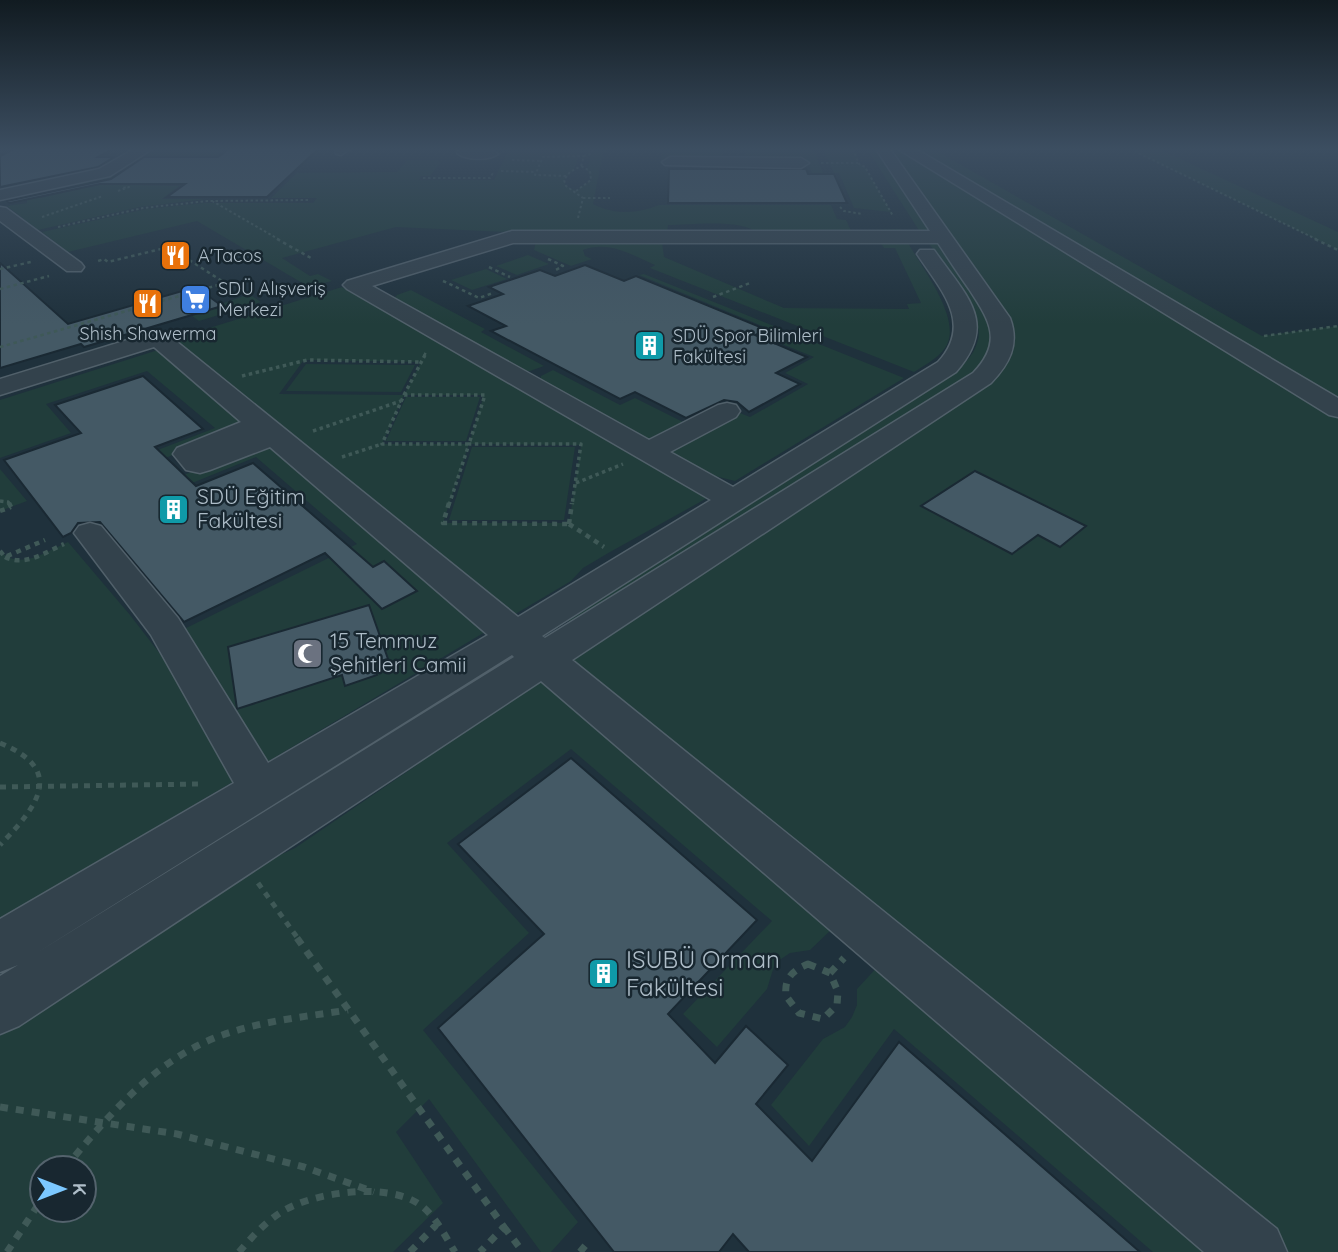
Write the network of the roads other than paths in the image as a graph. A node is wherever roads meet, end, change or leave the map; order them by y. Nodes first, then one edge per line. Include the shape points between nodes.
1 (903, 207) edge
2 (1002, 207) edge
3 (0, 212) edge
4 (919, 232) junction
5 (74, 267) dead end
6 (0, 387) edge
7 (1338, 409) edge
8 (727, 411) dead end
9 (638, 457) junction
10 (734, 500) junction
11 (79, 537) road end
12 (528, 648) junction
13 (261, 790) junction
14 (0, 947) edge
15 (0, 1007) edge
16 (1254, 1252) edge

1 - 4 street
2 - 7 street
3 - 5 street
4 - 9 street via 512,237 354,285
4 - 10 street via 965,317 968,334 962,351 942,371
4 - 12 street via 1001,323 1003,343 991,369 969,387
6 - 12 street via 158,338
8 - 9 street
9 - 10 street
10 - 12 street
11 - 13 street via 165,627
12 - 13 street
12 - 15 street
12 - 16 street
13 - 14 street

